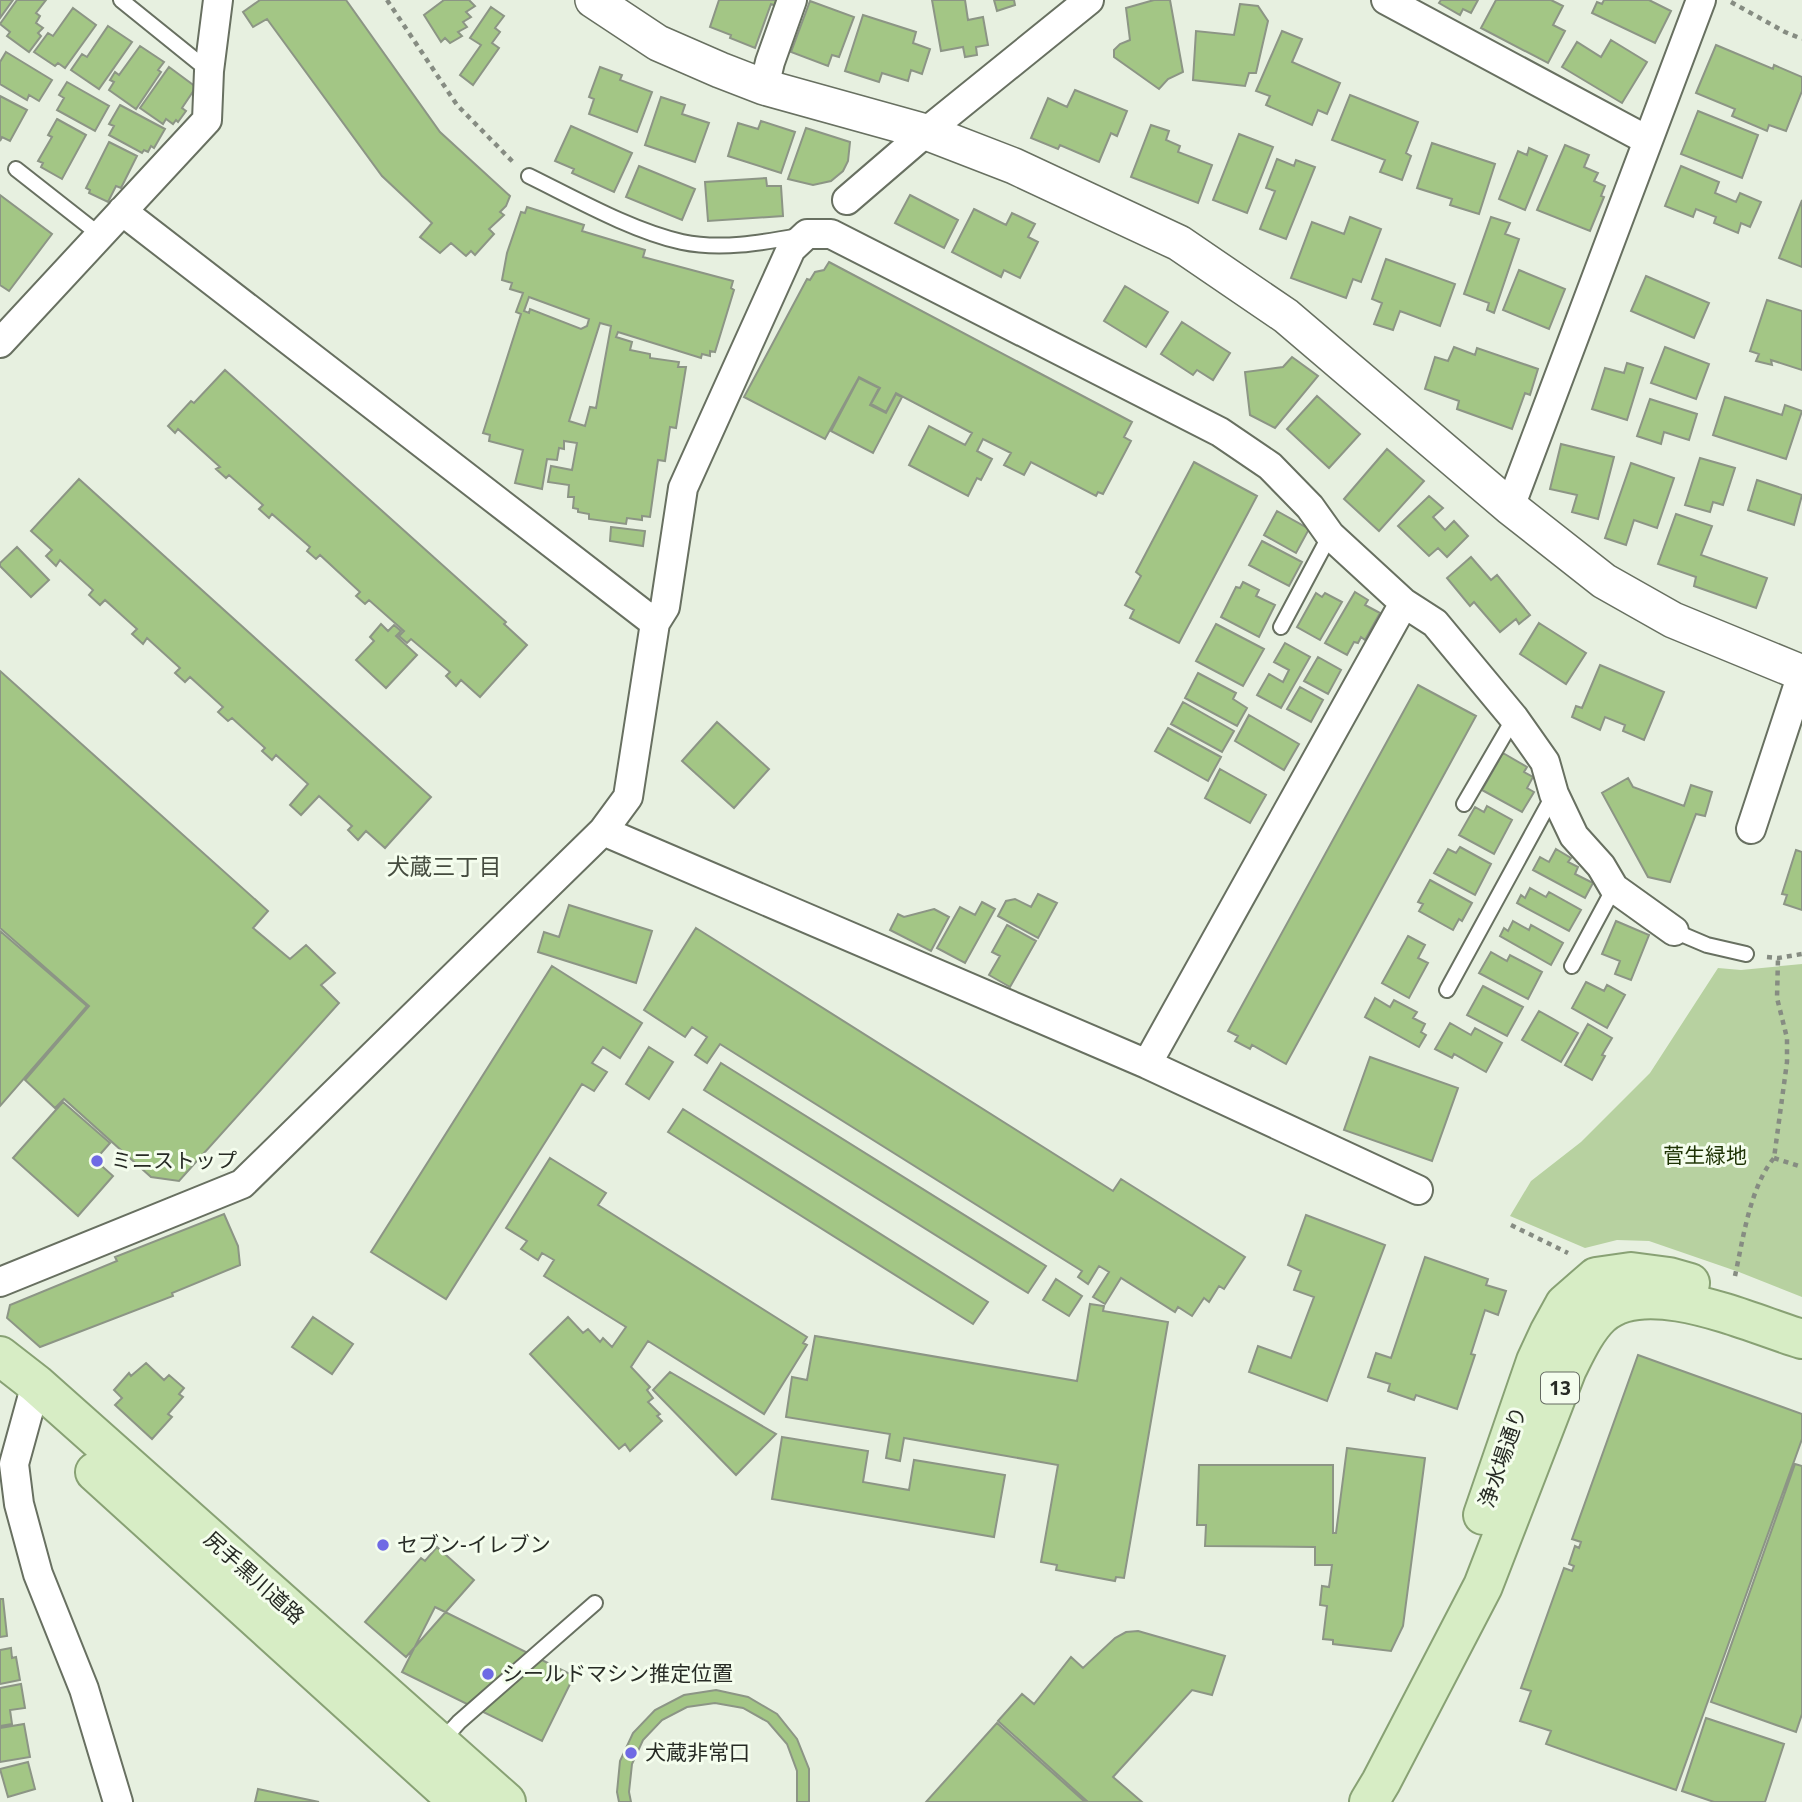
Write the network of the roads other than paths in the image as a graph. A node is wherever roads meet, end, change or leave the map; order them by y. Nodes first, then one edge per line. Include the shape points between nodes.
1 (121, 0) edge
2 (218, 0) edge
3 (593, 0) edge
4 (792, 0) edge
5 (1089, 0) edge
6 (1386, 0) edge
7 (1701, 0) edge
8 (209, 71) junction
9 (764, 87) junction
10 (926, 132) junction
11 (1647, 140) junction
12 (16, 169) dead end
13 (529, 176) road end
14 (847, 200) dead end
15 (122, 211) junction
16 (807, 234) junction
17 (100, 235) junction
18 (1, 342) edge
19 (1510, 507) junction
20 (1330, 535) junction
21 (1404, 603) junction
22 (655, 623) junction
23 (1281, 627) dead end
24 (1802, 674) edge
25 (1514, 718) junction
26 (1554, 794) junction
27 (1464, 804) dead end
28 (1751, 830) dead end
29 (603, 831) junction
30 (1614, 888) junction
31 (1674, 931) joint
32 (1746, 954) road end
33 (1572, 966) dead end
34 (1447, 990) dead end
35 (1147, 1065) junction
36 (1418, 1190) dead end
37 (0, 1283) edge
38 (1802, 1321) edge
39 (1802, 1339) edge
40 (0, 1356) edge
41 (21, 1395) edge
42 (595, 1603) dead end
43 (1446, 1659) junction
44 (440, 1744) junction
45 (118, 1802) edge
46 (459, 1802) edge
47 (506, 1802) edge
48 (1369, 1802) edge

1 - 8 lane
2 - 8 street
3 - 9 street via 658,43
4 - 9 street
5 - 10 street
6 - 11 street
7 - 11 street
8 - 15 street via 207,120
9 - 10 street
10 - 14 street
10 - 19 street via 1014,166 1179,243 1286,316
11 - 19 street
12 - 17 lane
13 - 16 lane via 624,222 681,242 758,243
15 - 17 street
15 - 22 street
16 - 20 street via 831,234 1220,432 1270,466
16 - 22 street via 791,248 684,488 665,607
17 - 18 street
19 - 24 street via 1604,581 1673,620
20 - 21 street
20 - 23 lane
21 - 25 street via 1435,623
21 - 35 street
22 - 29 street via 628,797
24 - 28 street
25 - 26 street via 1545,762
25 - 27 lane
26 - 30 street via 1574,836
26 - 34 lane
29 - 35 street
29 - 37 street via 242,1185
30 - 31 street
30 - 33 lane
31 - 32 lane
35 - 36 street
38 - 43 main road, 浄水場通り / 13 via 1706,1287 1631,1272 1596,1278 1565,1304 1536,1361 1461,1576
39 - 43 main road, 浄水場通り / 13 via 1704,1307 1660,1298 1627,1301 1602,1314 1567,1369 1483,1586
40 - 41 main road, 尻手黒川道路
41 - 44 main road, 尻手黒川道路
41 - 45 street via 14,1464 19,1504 38,1574 84,1689
41 - 46 main road, 尻手黒川道路
42 - 44 lane
43 - 48 main road, 浄水場通り / 13
44 - 47 main road, 尻手黒川道路

